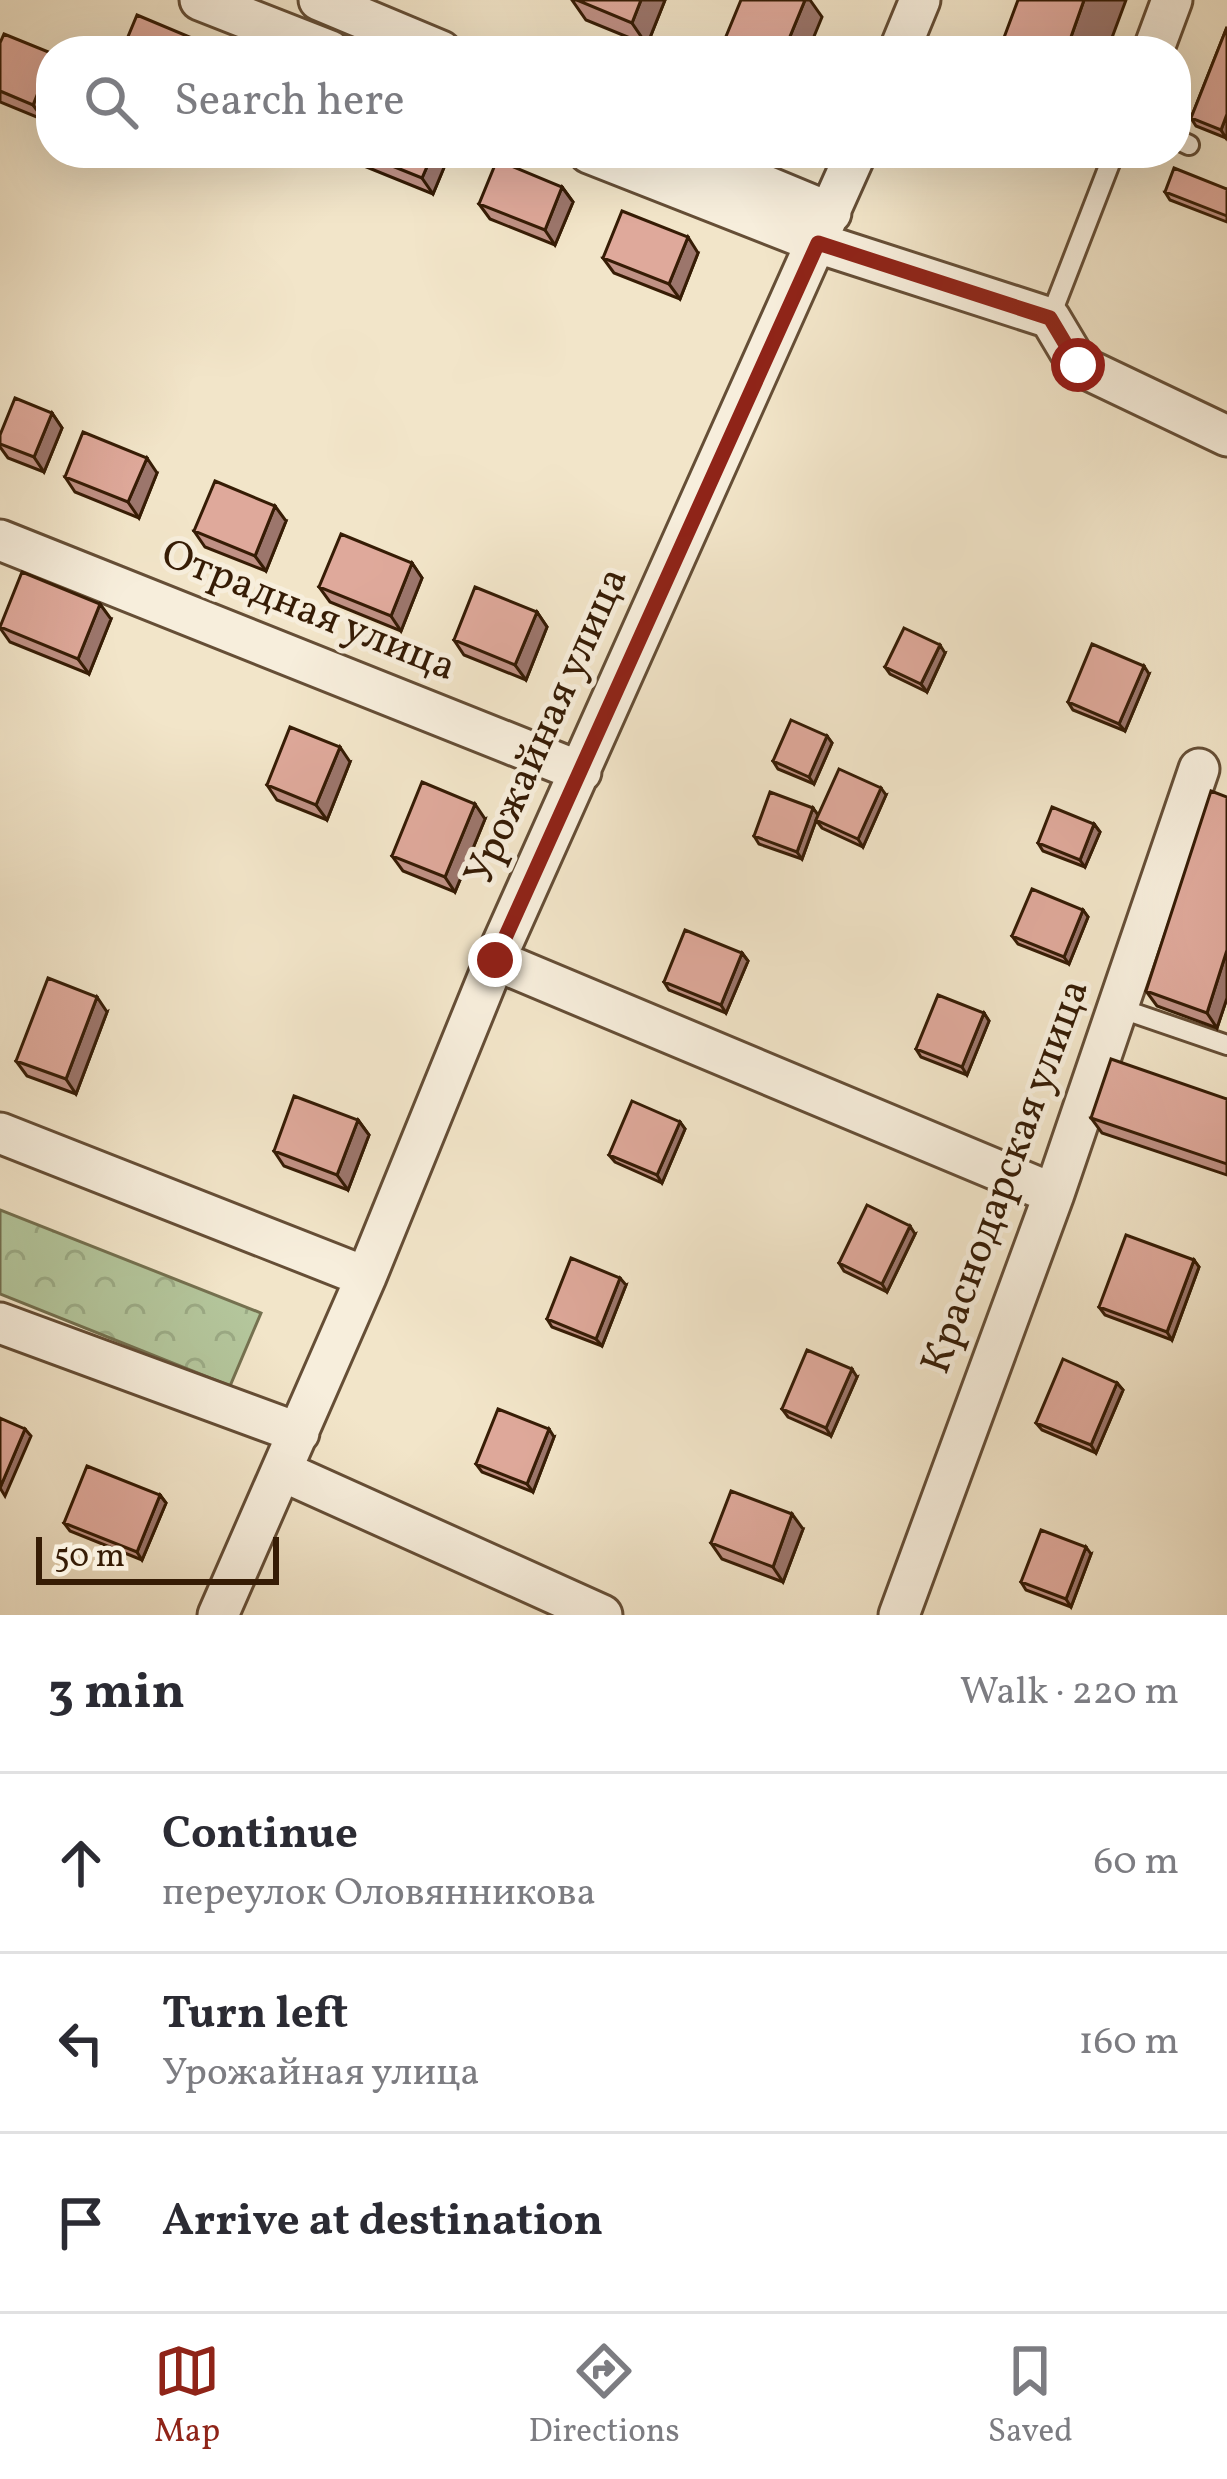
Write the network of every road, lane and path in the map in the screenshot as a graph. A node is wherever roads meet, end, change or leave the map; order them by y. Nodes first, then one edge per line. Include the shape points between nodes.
1 (200, 0) edge
2 (319, 0) edge
3 (920, 0) edge
4 (1172, 0) edge
5 (292, 36) edge
6 (405, 36) edge
7 (905, 36) edge
8 (1159, 36) edge
9 (636, 168) edge
10 (715, 168) edge
11 (850, 168) edge
12 (1108, 168) edge
13 (825, 228) junction
14 (1050, 318) junction
15 (1227, 436) edge
16 (0, 540) edge
17 (1206, 771) dead end
18 (581, 772) junction
19 (495, 960) junction
20 (1119, 1008) junction
21 (1227, 1045) edge
22 (0, 1133) edge
23 (1054, 1194) junction
24 (366, 1277) junction
25 (0, 1323) edge
26 (298, 1433) junction
27 (282, 1472) junction
28 (218, 1615) edge
29 (602, 1615) edge
30 (898, 1615) edge

1 - 5 street
2 - 6 street
3 - 7 street
4 - 8 street
9 - 13 street
10 - 13 street
11 - 13 street, Урожайная улица
12 - 14 lane
13 - 14 street
13 - 18 street, Урожайная улица
14 - 15 street via 1078,365
16 - 18 street, Отрадная улица
17 - 20 street, Краснодарская улица
18 - 19 street, Урожайная улица
19 - 23 street
19 - 24 street, Урожайная улица
20 - 21 lane
20 - 23 street, Краснодарская улица
22 - 24 street
23 - 30 street, Краснодарская улица
24 - 26 street, Урожайная улица
25 - 26 street
26 - 27 street, Урожайная улица
27 - 28 street, Урожайная улица
27 - 29 street

